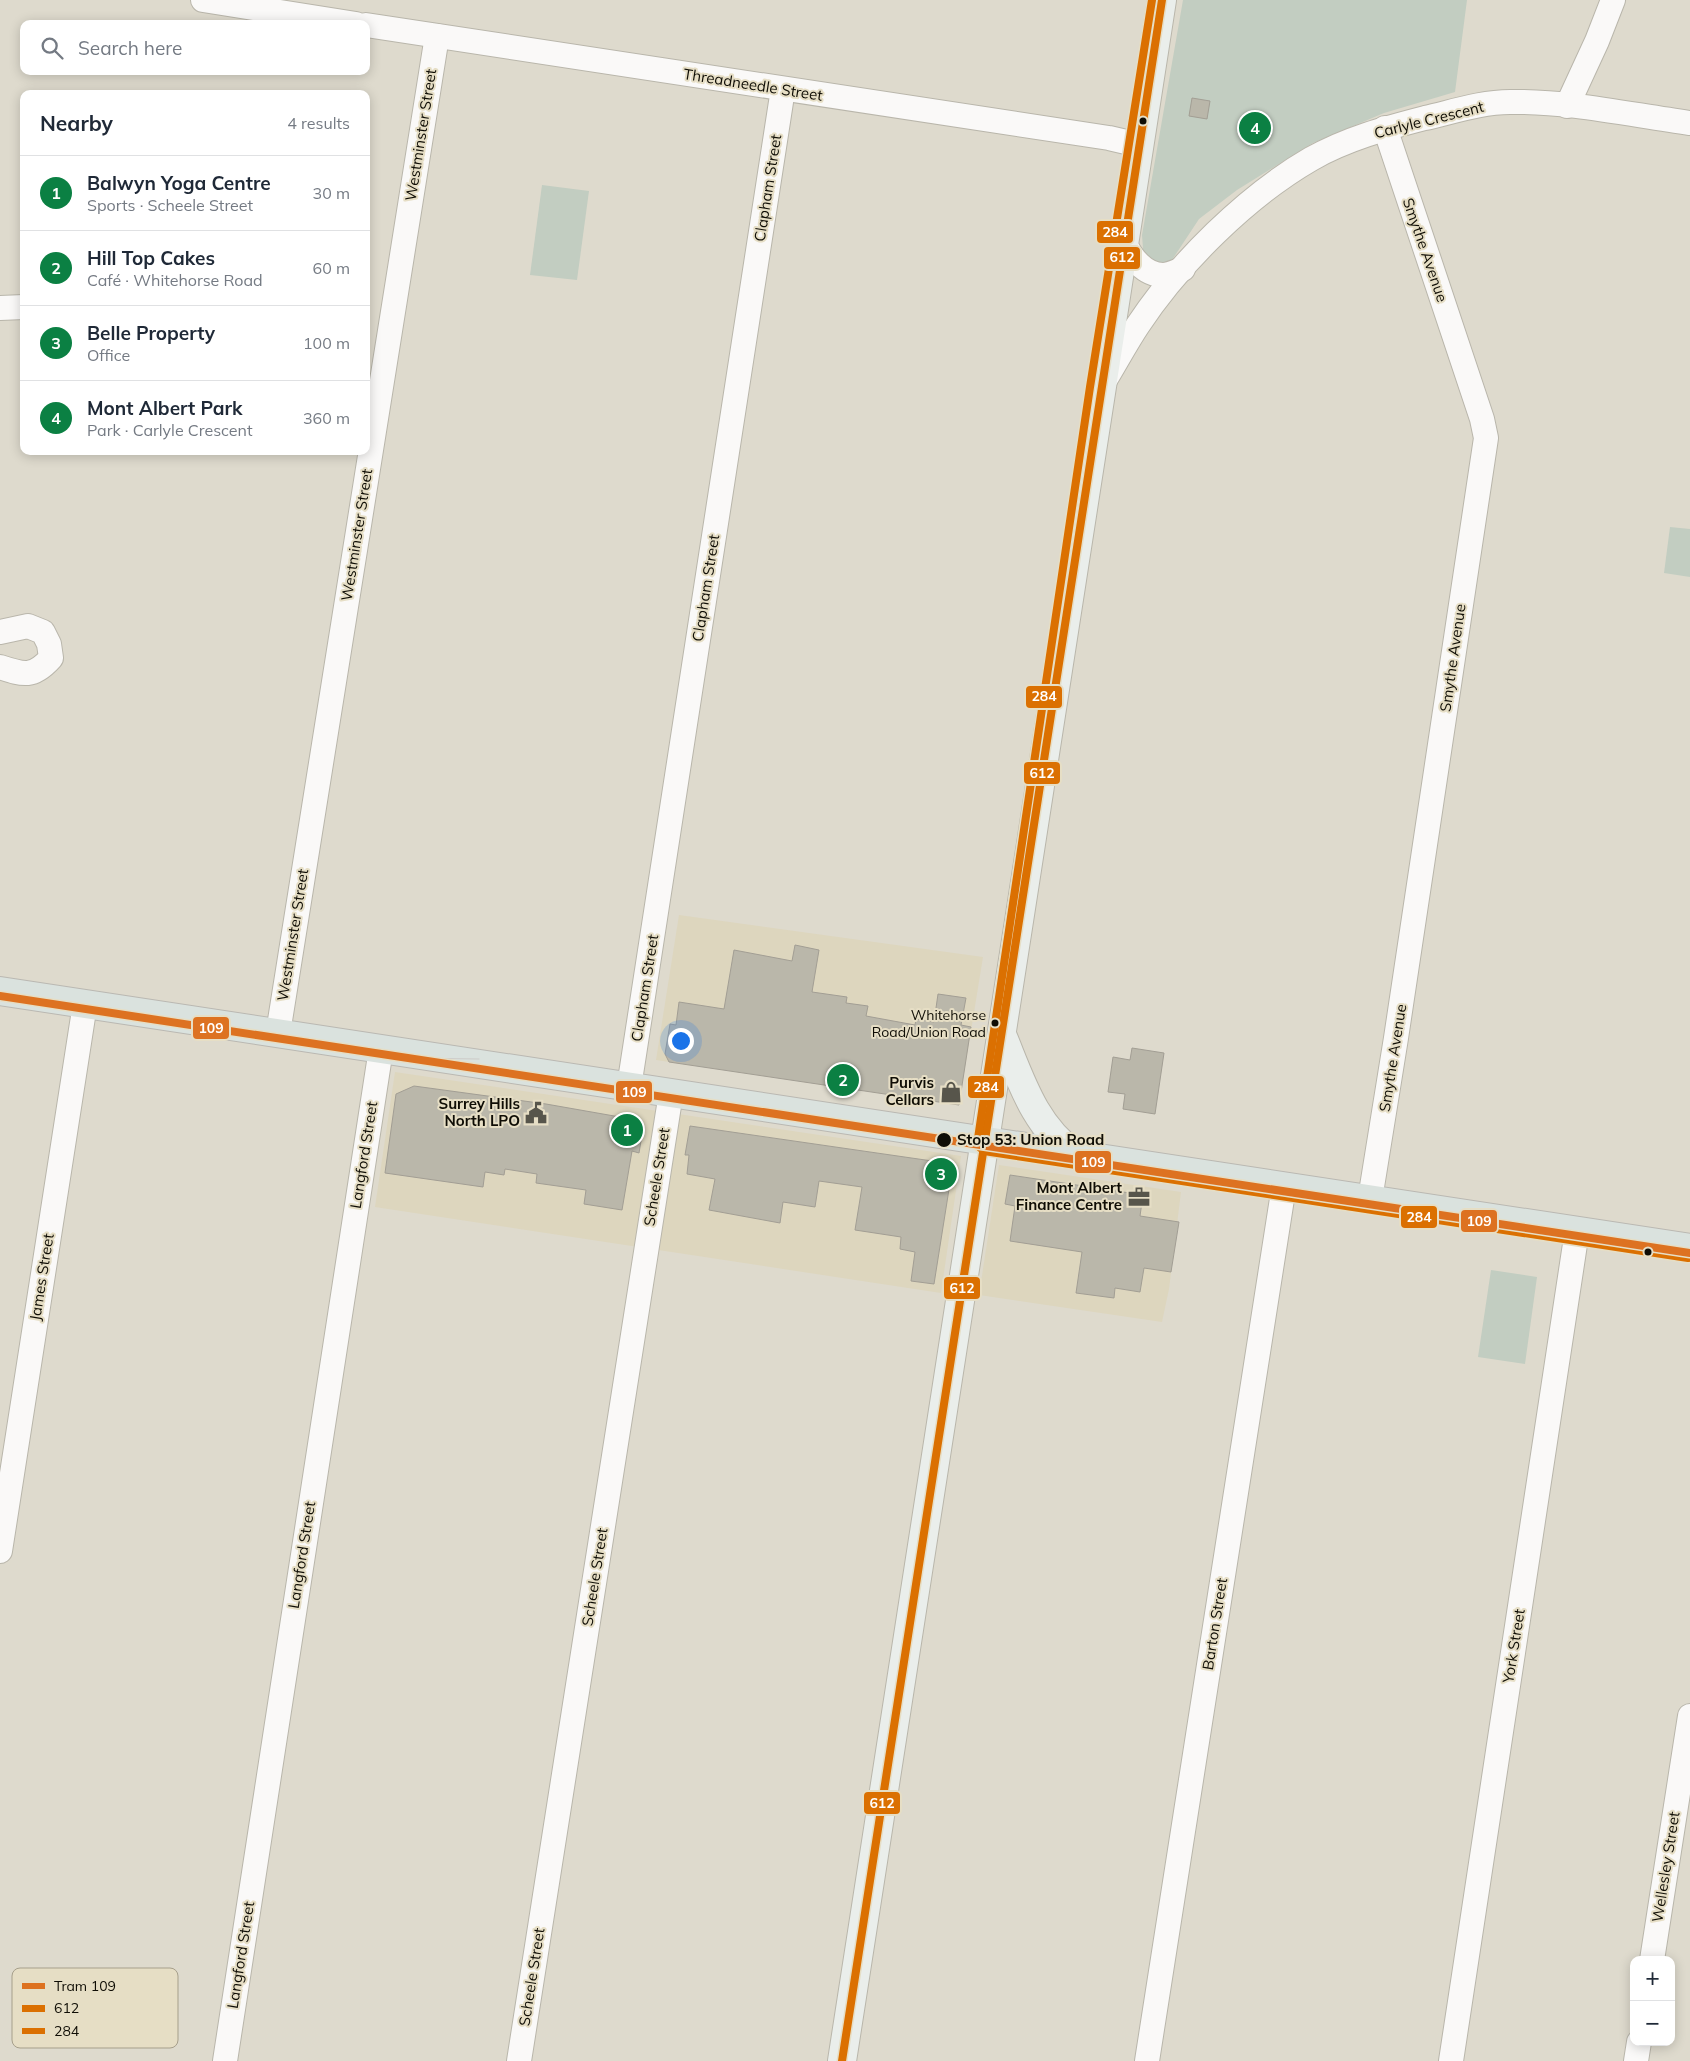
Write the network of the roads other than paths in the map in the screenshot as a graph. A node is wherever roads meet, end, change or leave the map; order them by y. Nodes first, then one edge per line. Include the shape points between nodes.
1 (203, 0) edge
2 (1162, 0) edge
3 (1613, 0) edge
4 (330, 20) edge
5 (370, 26) edge
6 (437, 36) junction
7 (783, 90) junction
8 (1567, 106) junction
9 (1690, 123) edge
10 (1384, 128) junction
11 (1139, 145) junction
12 (1124, 242) junction
13 (1183, 269) junction
14 (1100, 388) junction
15 (0, 632) edge
16 (0, 666) edge
17 (0, 991) edge
18 (85, 1004) junction
19 (278, 1033) junction
20 (1002, 1036) junction
21 (381, 1049) junction
22 (630, 1087) junction
23 (671, 1093) junction
24 (986, 1141) junction
25 (1076, 1155) junction
26 (1284, 1186) junction
27 (1370, 1200) junction
28 (1577, 1231) junction
29 (1690, 1248) edge
30 (0, 1551) edge
31 (1690, 1716) edge
32 (1653, 1956) edge
33 (1638, 2046) edge
34 (224, 2061) edge
35 (519, 2061) edge
36 (842, 2061) edge
37 (1146, 2061) edge
38 (1451, 2061) edge
39 (1636, 2061) edge

1 - 4 street
2 - 11 main road
3 - 8 street
5 - 6 street, Threadneedle Street
6 - 7 street, Threadneedle Street
6 - 19 street, Westminster Street
7 - 11 street, Threadneedle Street
7 - 22 street, Clapham Street
8 - 9 street, Carlyle Crescent
8 - 10 street, Carlyle Crescent via 1509,102
10 - 13 street, Carlyle Crescent via 1312,158 1249,201
10 - 27 street, Smythe Avenue via 1486,438
11 - 12 main road
12 - 13 street via 1132,258 1148,271 1164,276
12 - 14 main road
13 - 14 street, Carlyle Crescent via 1139,324
14 - 20 main road
15 - 16 street via 28,626 43,632 51,658 39,671 19,674
17 - 18 main road
18 - 19 main road
18 - 30 street, James Street
19 - 21 main road
20 - 24 main road
20 - 25 main road via 1038,1118
21 - 22 main road
21 - 34 street, Langford Street
22 - 23 main road
23 - 24 main road
23 - 35 street, Scheele Street
24 - 25 main road
24 - 36 main road
25 - 26 main road
26 - 27 main road
26 - 37 street, Barton Street
27 - 28 main road
28 - 29 main road
28 - 38 street, York Street
31 - 32 street, Wellesley Street
33 - 39 street

